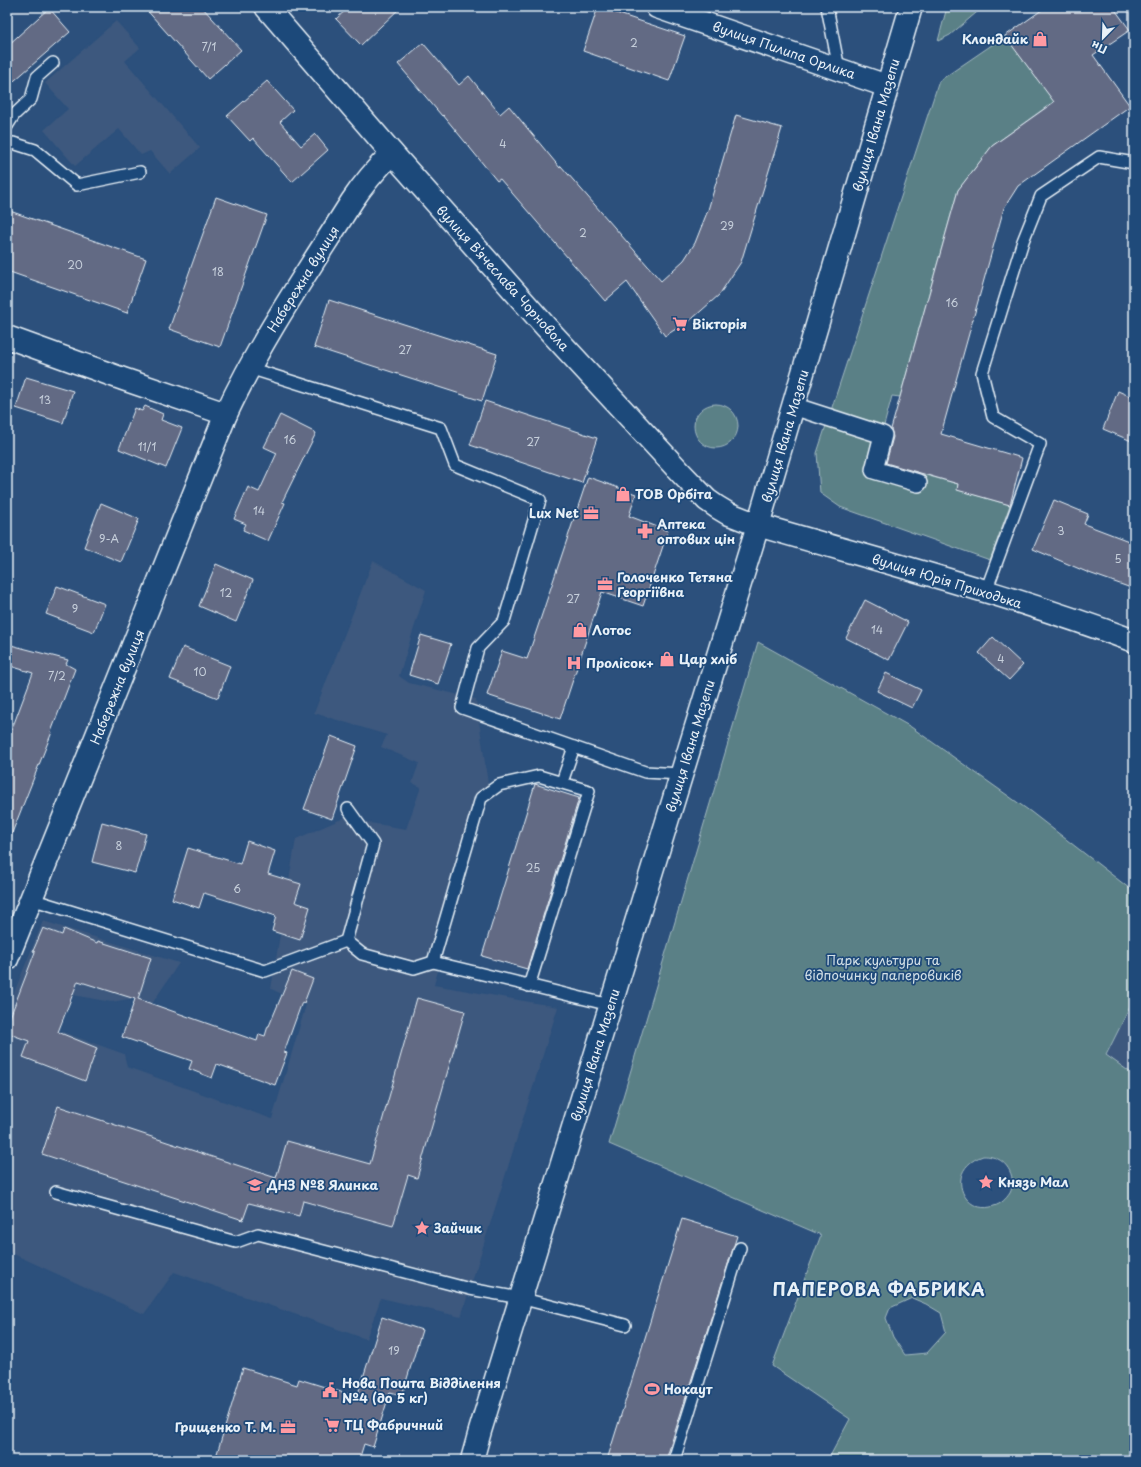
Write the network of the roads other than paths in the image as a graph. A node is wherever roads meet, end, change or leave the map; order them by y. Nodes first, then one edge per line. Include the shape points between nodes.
1 (266, 7) edge
2 (657, 7) edge
3 (827, 7) edge
4 (911, 7) edge
5 (53, 63) dead end
6 (839, 69) junction
7 (887, 86) junction
8 (7, 126) edge
9 (7, 145) edge
10 (392, 153) junction
11 (1134, 163) edge
12 (140, 172) dead end
13 (7, 337) edge
14 (249, 368) junction
15 (794, 406) junction
16 (226, 414) junction
17 (918, 483) dead end
18 (758, 525) junction
19 (986, 591) junction
20 (1134, 641) edge
21 (574, 747) junction
22 (681, 774) junction
23 (562, 782) junction
24 (348, 809) dead end
25 (32, 899) junction
26 (346, 941) junction
27 (7, 959) edge
28 (433, 962) junction
29 (530, 986) junction
30 (610, 1005) junction
31 (56, 1192) dead end
32 (740, 1248) dead end
33 (520, 1298) junction
34 (625, 1325) dead end
35 (472, 1460) edge
36 (674, 1460) edge

1 - 10 street, вулиця Вʼячеслава Чорновола
2 - 6 street, вулиця Пилипа Орлика
3 - 6 lane
4 - 7 street, вулиця Івана Мазепи
5 - 8 lane via 37,78 31,99 14,115
6 - 7 street, вулиця Пилипа Орлика
7 - 15 street, вулиця Івана Мазепи
9 - 12 lane via 13,143 35,150 77,185
10 - 14 street, Набережна вулиця via 362,185
10 - 18 street, вулиця Вʼячеслава Чорновола via 546,327 706,500 727,513
11 - 19 lane via 1099,157 1041,196 1023,241 982,373 993,417 1040,444
13 - 16 street
14 - 16 street, Набережна вулиця
14 - 21 lane via 441,428 455,465 540,500 504,621 478,648 462,708
15 - 17 street via 883,435 874,470
15 - 18 street, вулиця Івана Мазепи
16 - 25 street, Набережна вулиця
18 - 19 street, вулиця Юрія Приходька
18 - 22 street, вулиця Івана Мазепи
19 - 20 street, вулиця Юрія Приходька
21 - 22 lane via 645,772
21 - 23 lane
22 - 30 street, вулиця Івана Мазепи
23 - 28 lane via 539,776 499,785 481,798
23 - 29 lane via 589,791
24 - 26 lane via 373,844
25 - 26 lane via 265,972
25 - 27 street, Набережна вулиця
26 - 28 lane via 362,954 414,968
28 - 29 lane
29 - 30 lane
30 - 33 street, вулиця Івана Мазепи
31 - 33 lane via 236,1242 258,1234 470,1289
32 - 36 lane
33 - 34 lane
33 - 35 street, вулиця Івана Мазепи

